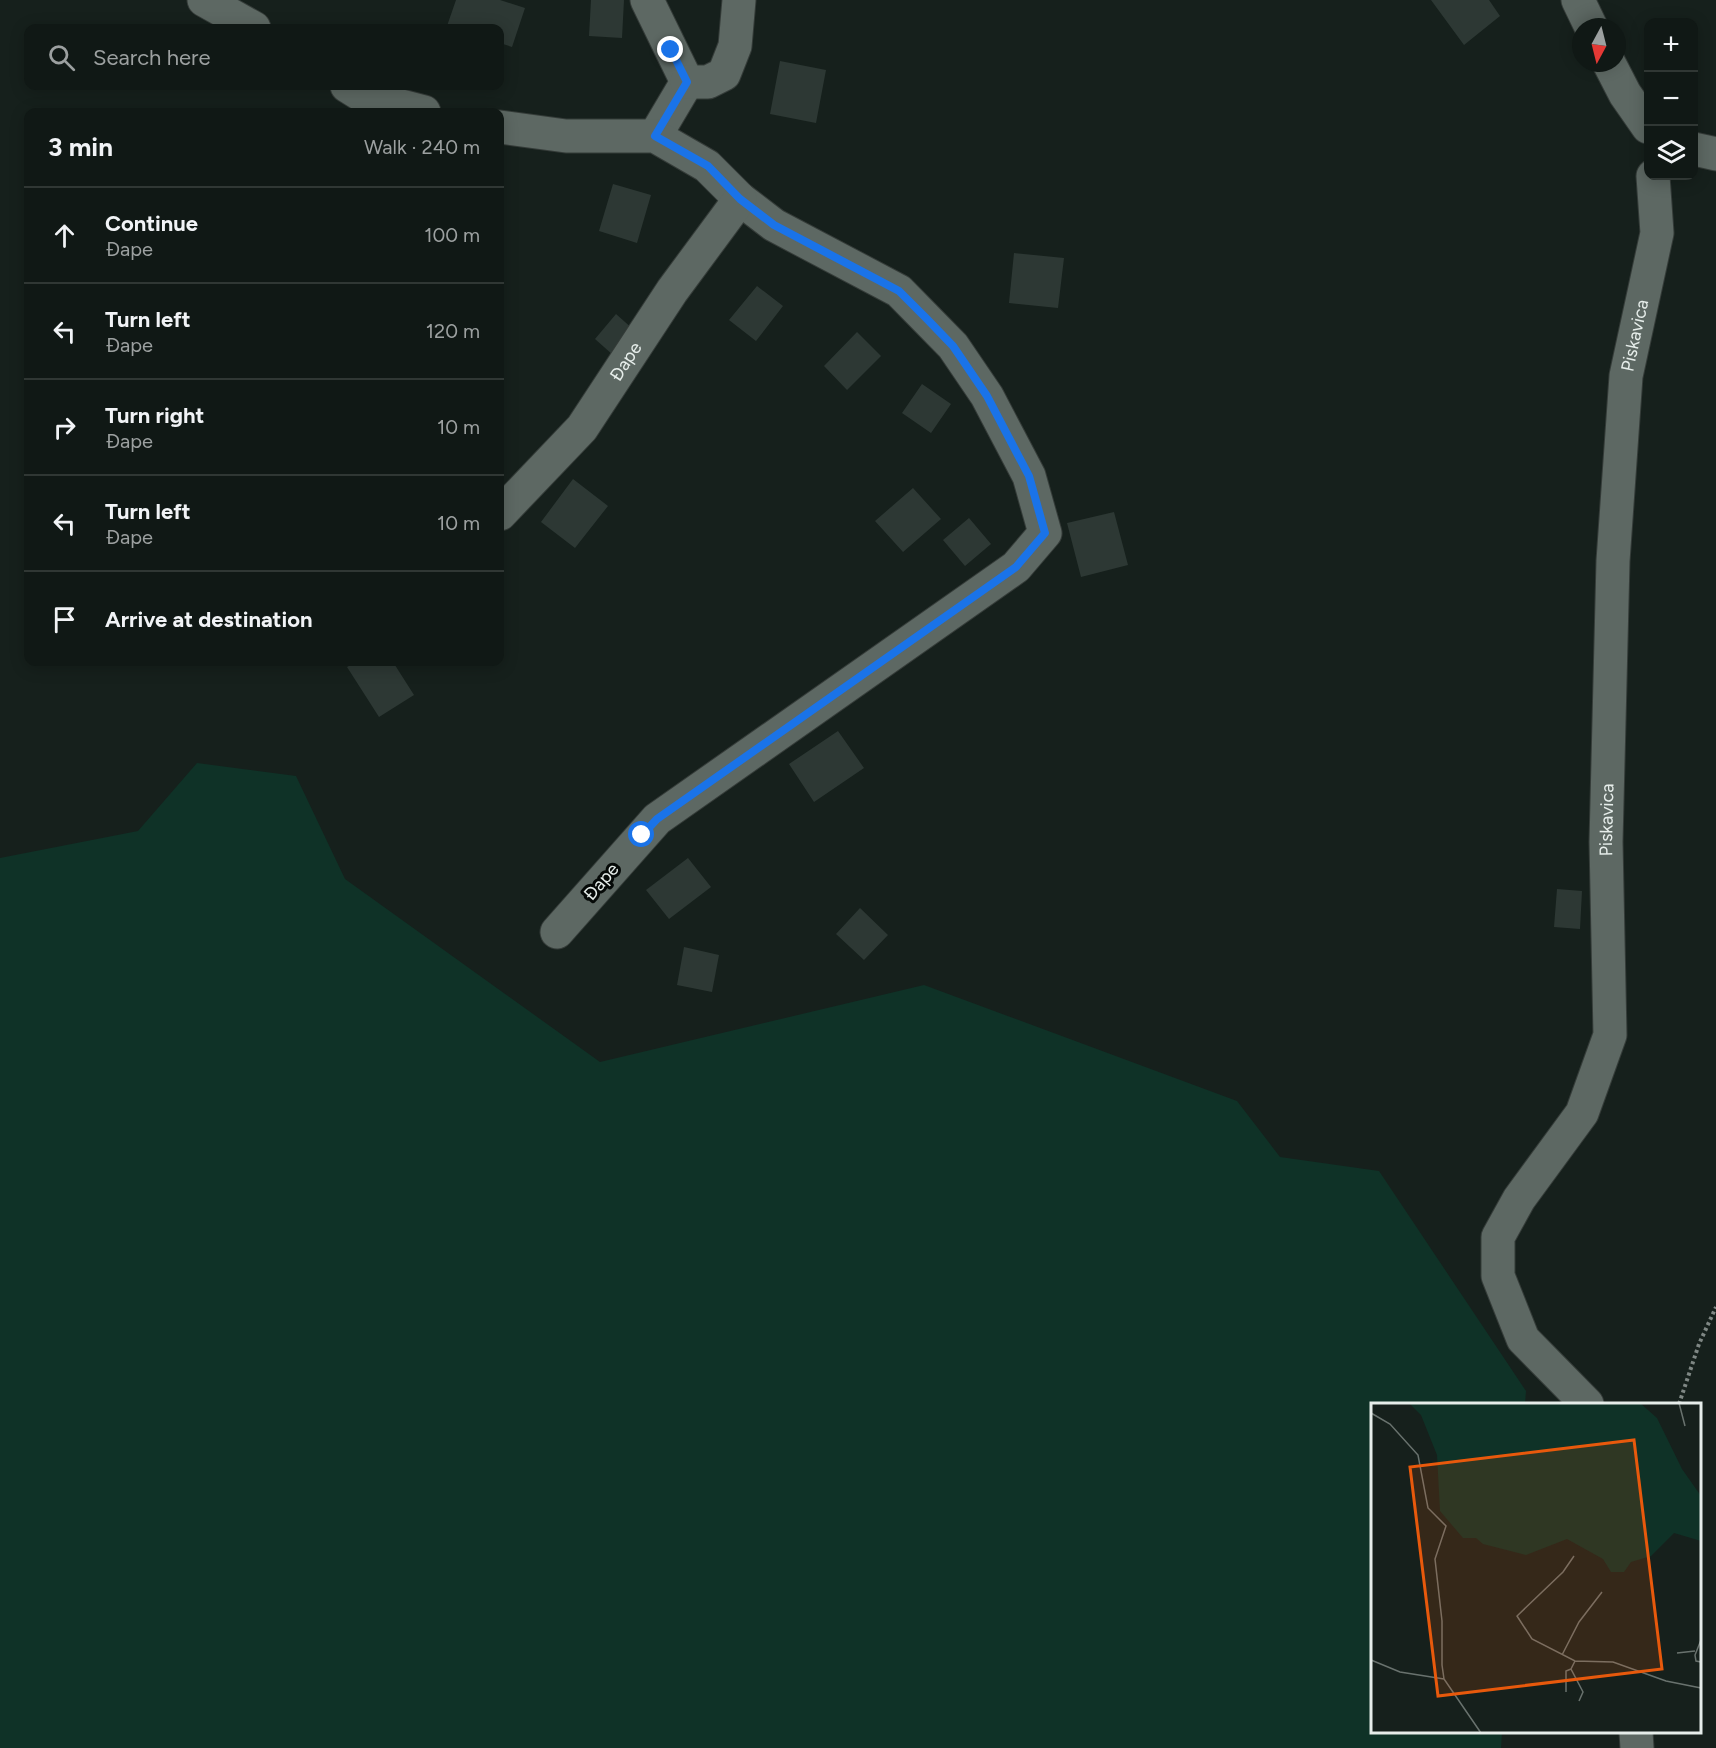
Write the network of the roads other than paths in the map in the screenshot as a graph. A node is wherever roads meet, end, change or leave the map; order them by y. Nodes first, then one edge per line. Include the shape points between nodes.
1 (204, 0) edge
2 (647, 0) edge
3 (739, 0) edge
4 (1578, 0) edge
5 (1587, 18) edge
6 (247, 24) edge
7 (1614, 72) edge
8 (687, 82) junction
9 (353, 90) edge
10 (409, 108) edge
11 (1647, 126) edge
12 (504, 128) edge
13 (655, 136) junction
14 (1698, 149) edge
15 (1716, 154) edge
16 (1653, 180) edge
17 (740, 199) junction
18 (504, 510) edge
19 (557, 932) dead end
20 (1586, 1403) edge
21 (1635, 1733) edge
22 (1637, 1748) edge

1 - 6 street
2 - 8 street
3 - 8 street via 735,46 724,74 708,82
4 - 5 street
7 - 11 street
8 - 13 street
9 - 10 street
12 - 13 street, Đape via 566,136
13 - 17 street, Đape via 708,166
14 - 15 street
16 - 20 street, Piskavica via 1657,232 1626,376 1613,561 1606,842 1610,1035 1582,1113 1519,1199 1498,1237 1498,1276 1524,1339
17 - 18 street, Đape via 672,291 582,428
17 - 19 street, Đape via 774,225 899,291 953,346 987,396 1029,476 1045,533 1016,567 657,819
21 - 22 street

